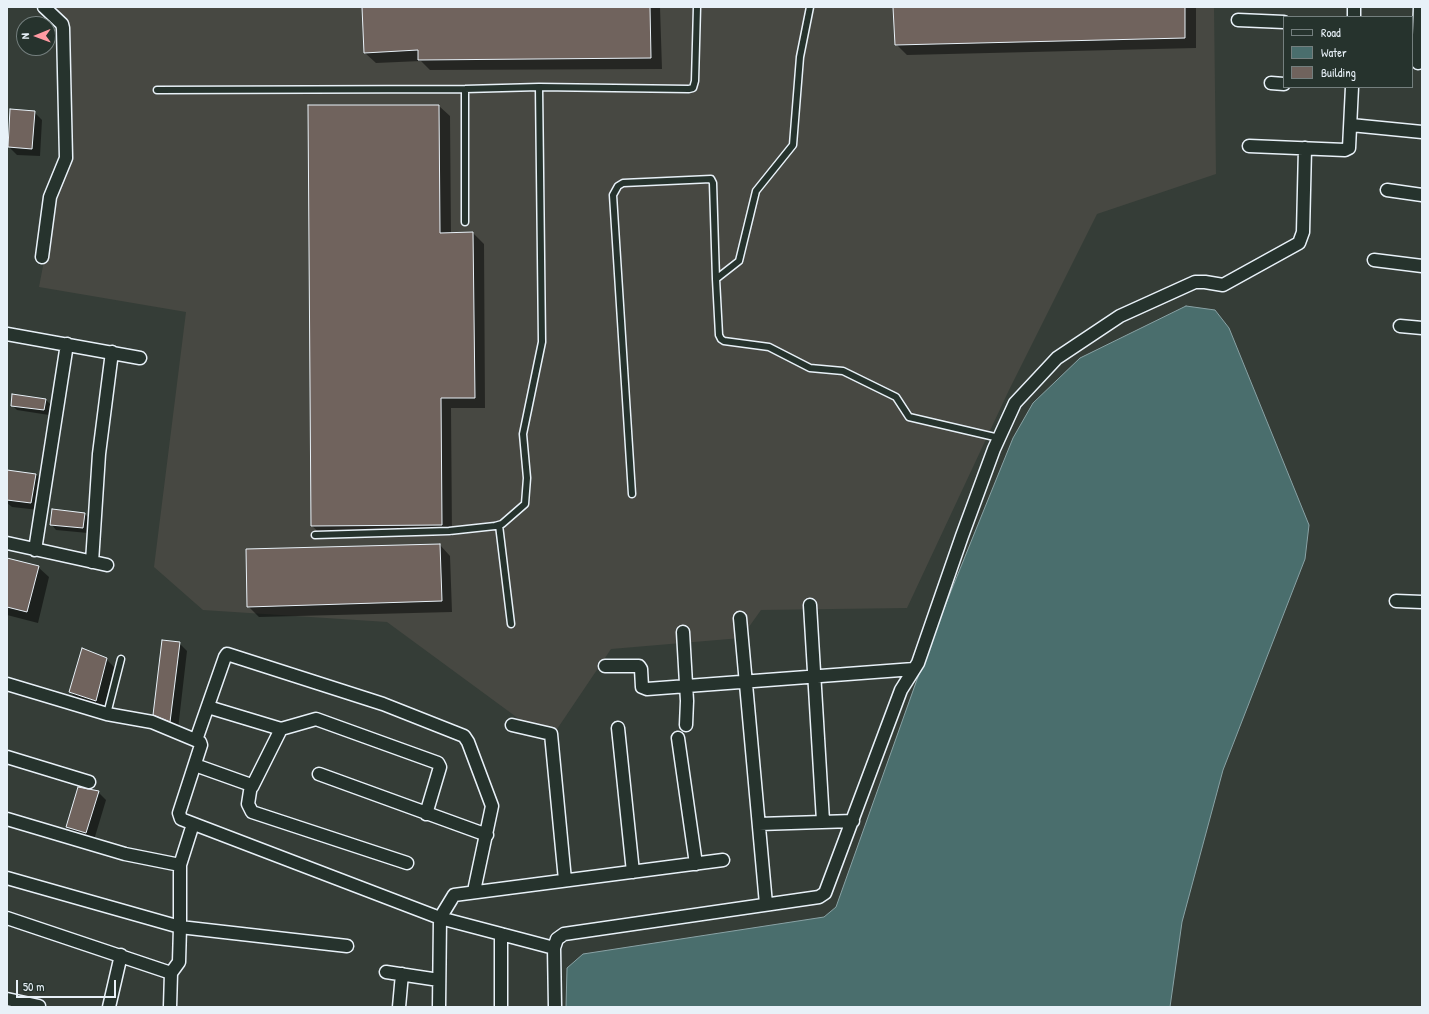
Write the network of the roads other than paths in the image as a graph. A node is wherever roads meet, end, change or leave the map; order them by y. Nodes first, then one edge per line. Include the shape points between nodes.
1 (44, 7) edge
2 (697, 7) edge
3 (810, 7) edge
4 (1420, 7) edge
5 (1238, 20) dead end
6 (1283, 22) edge
7 (1418, 63) dead end
8 (1271, 83) dead end
9 (1283, 84) edge
10 (539, 87) junction
11 (1352, 88) edge
12 (465, 89) junction
13 (157, 90) dead end
14 (1351, 125) junction
15 (1422, 132) edge
16 (1249, 146) dead end
17 (1305, 148) junction
18 (1387, 190) dead end
19 (1422, 195) edge
20 (465, 222) dead end
21 (42, 257) dead end
22 (1374, 260) dead end
23 (1422, 266) edge
24 (716, 279) junction
25 (1400, 326) dead end
26 (1422, 328) edge
27 (7, 334) edge
28 (67, 344) junction
29 (112, 352) junction
30 (140, 358) dead end
31 (999, 438) junction
32 (632, 494) dead end
33 (499, 525) junction
34 (315, 535) dead end
35 (7, 543) edge
36 (35, 550) junction
37 (92, 562) junction
38 (107, 565) dead end
39 (1396, 601) dead end
40 (1422, 602) edge
41 (810, 605) dead end
42 (740, 618) dead end
43 (511, 624) dead end
44 (683, 632) dead end
45 (121, 659) dead end
46 (605, 666) dead end
47 (914, 669) junction
48 (814, 677) junction
49 (746, 682) junction
50 (7, 684) edge
51 (686, 686) junction
52 (208, 707) junction
53 (107, 714) junction
54 (512, 725) dead end
55 (686, 725) dead end
56 (618, 728) dead end
57 (281, 729) junction
58 (678, 738) dead end
59 (196, 740) junction
60 (7, 757) edge
61 (195, 765) junction
62 (319, 774) dead end
63 (89, 782) dead end
64 (252, 787) junction
65 (426, 814) junction
66 (7, 819) edge
67 (823, 821) junction
68 (852, 821) junction
69 (193, 824) junction
70 (759, 824) junction
71 (487, 835) junction
72 (723, 860) dead end
73 (407, 863) dead end
74 (696, 864) junction
75 (180, 865) junction
76 (632, 872) junction
77 (7, 878) edge
78 (565, 880) junction
79 (474, 891) junction
80 (766, 904) junction
81 (7, 918) edge
82 (440, 918) junction
83 (180, 927) junction
84 (501, 934) junction
85 (347, 946) dead end
86 (554, 948) junction
87 (120, 955) junction
88 (386, 972) dead end
89 (171, 973) junction
90 (402, 974) junction
91 (439, 980) junction
92 (7, 999) edge
93 (39, 1006) dead end
94 (110, 1007) edge
95 (170, 1007) edge
96 (399, 1007) edge
97 (439, 1007) edge
98 (501, 1007) edge
99 (555, 1007) edge

1 - 21 street via 63,28 66,158 50,197
2 - 10 lane via 693,88
3 - 24 lane via 800,57 793,145 756,191 739,261
4 - 7 street
5 - 6 street
8 - 9 street
10 - 12 lane
10 - 33 lane via 542,342 523,434 527,478 525,504
11 - 14 street
12 - 13 lane
12 - 20 lane
14 - 15 street
14 - 17 street via 1349,148
16 - 17 street
17 - 31 street via 1303,232 1299,243 1223,285 1195,282 1114,320 1056,358 1015,403
18 - 19 street
22 - 23 street
24 - 31 lane via 721,339 769,347 810,368 843,371 891,393 908,417
24 - 32 lane via 711,179 623,183 618,186 613,195
25 - 26 street
27 - 28 street
28 - 29 street
28 - 36 street
29 - 30 street
29 - 37 street via 99,454
31 - 47 street
33 - 34 lane via 449,531
33 - 43 lane
35 - 36 street
36 - 37 street
37 - 38 street
39 - 40 street
41 - 48 street
42 - 49 street
44 - 51 street
45 - 53 lane
46 - 51 street via 639,666 643,689
47 - 48 street
47 - 68 street via 900,690
48 - 49 street
48 - 67 street
49 - 51 street
49 - 70 street
50 - 53 street
51 - 55 street
52 - 57 street
52 - 59 street
52 - 71 street via 225,657 231,655 383,704 464,736 492,806
53 - 59 street via 152,722
54 - 78 street via 551,734
56 - 76 street
57 - 64 street
57 - 65 street via 316,719 438,763 440,767
58 - 74 street
59 - 61 street via 201,745
60 - 63 street
61 - 64 street via 248,783
61 - 69 street via 179,818
62 - 65 street
64 - 73 street via 248,795 248,804 252,812
65 - 71 street
66 - 75 street via 125,854
67 - 68 street
67 - 70 street
68 - 80 street via 825,893 819,897
69 - 75 street
69 - 82 street
70 - 80 street
71 - 79 street
72 - 74 street
74 - 76 street
75 - 83 street
76 - 78 street
77 - 83 street
78 - 79 street
79 - 82 street via 454,895
80 - 86 street via 564,934 557,939
81 - 87 street
82 - 84 street
82 - 91 street
83 - 85 street
83 - 89 street via 179,962
84 - 86 street
84 - 98 street
86 - 99 street
87 - 89 street
87 - 94 street
88 - 90 street
89 - 95 street
90 - 91 street
90 - 96 street
91 - 97 street
92 - 93 street

